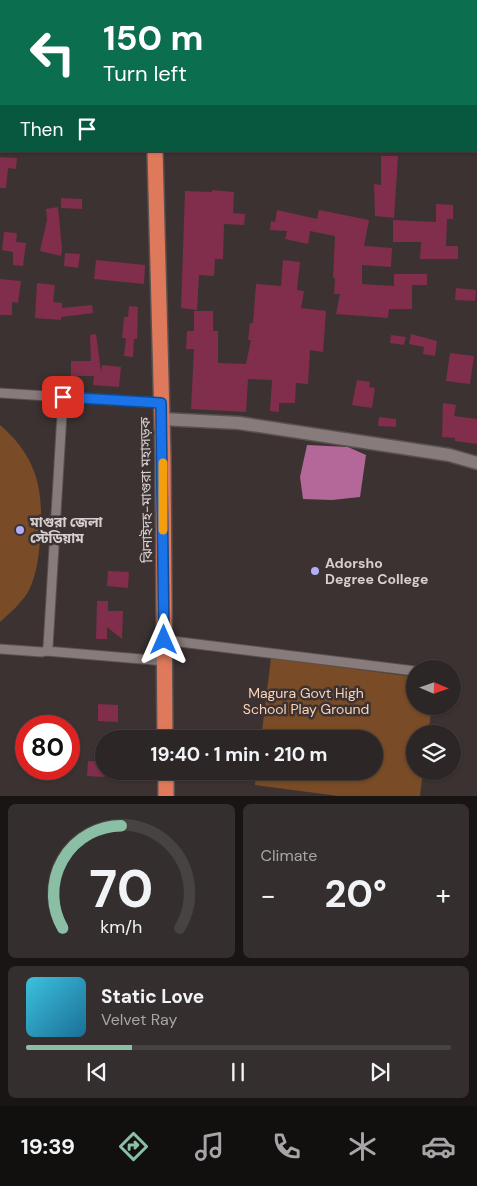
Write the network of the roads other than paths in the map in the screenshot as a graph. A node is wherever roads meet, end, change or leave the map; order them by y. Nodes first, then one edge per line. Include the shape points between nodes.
1 (154, 152) edge
2 (0, 393) edge
3 (63, 397) junction
4 (161, 403) junction
5 (162, 419) junction
6 (477, 463) edge
7 (164, 640) junction
8 (0, 649) edge
9 (46, 651) junction
10 (165, 661) junction
11 (406, 670) edge
12 (165, 730) edge
13 (166, 780) edge
14 (166, 796) edge

1 - 4 highway, ঝিনাইদহ-মাগুরা মহাসড়ক
2 - 3 street
3 - 4 street
3 - 9 street
4 - 5 highway, ঝিনাইদহ-মাগুরা মহাসড়ক
5 - 6 main road via 239,423 449,455
5 - 7 highway, ঝিনাইদহ-মাগুরা মহাসড়ক
7 - 10 highway, ঝিনাইদহ-মাগুরা মহাসড়ক
7 - 11 street
8 - 9 street
9 - 10 street
10 - 12 highway, ঝিনাইদহ-মাগুরা মহাসড়ক
13 - 14 highway

